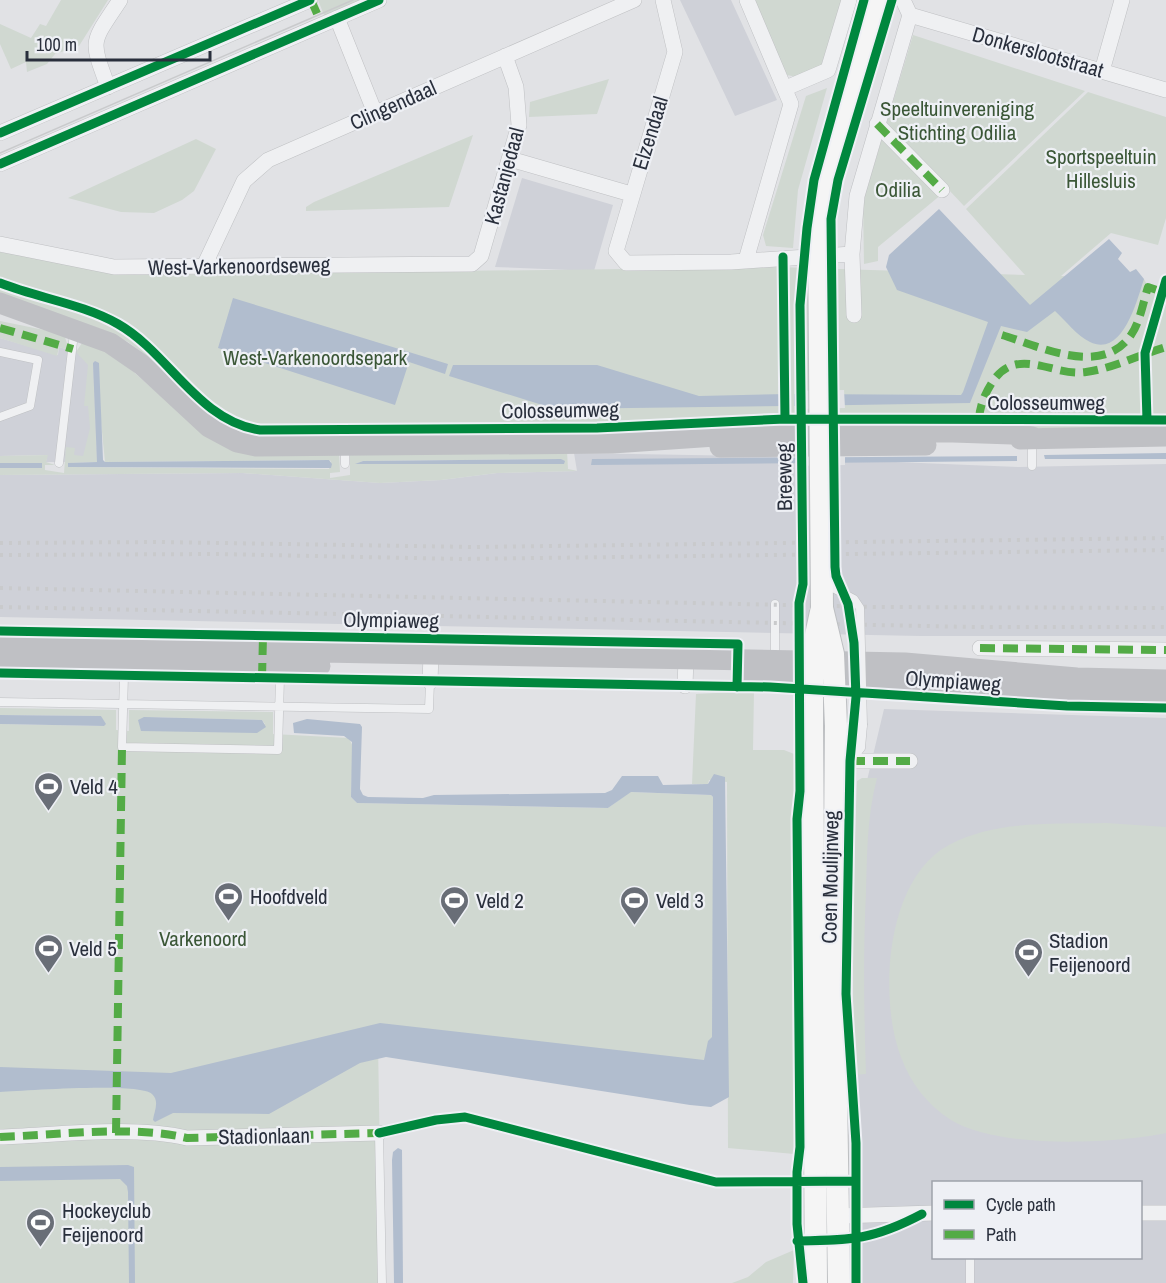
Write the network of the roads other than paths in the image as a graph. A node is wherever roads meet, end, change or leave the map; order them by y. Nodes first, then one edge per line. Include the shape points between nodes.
1 (120, 0) edge
2 (310, 0) edge
3 (379, 0) edge
4 (634, 0) edge
5 (663, 0) edge
6 (747, 0) edge
7 (849, 0) edge
8 (880, 0) edge
9 (903, 0) edge
10 (1122, 0) edge
11 (910, 15) junction
12 (337, 18) junction
13 (505, 56) junction
14 (1102, 71) junction
15 (108, 87) junction
16 (786, 88) junction
17 (1166, 90) edge
18 (375, 113) junction
19 (876, 124) junction
20 (0, 133) edge
21 (510, 159) junction
22 (0, 164) edge
23 (942, 190) dead end
24 (631, 194) junction
25 (0, 244) edge
26 (852, 254) junction
27 (479, 260) joint
28 (746, 260) junction
29 (204, 266) junction
30 (0, 303) edge
31 (854, 315) dead end
32 (0, 318) edge
33 (45, 322) junction
34 (75, 330) junction
35 (0, 352) edge
36 (0, 417) edge
37 (1166, 436) edge
38 (1032, 437) junction
39 (59, 463) dead end
40 (1032, 466) dead end
41 (822, 582) junction
42 (775, 604) dead end
43 (822, 608) junction
44 (0, 646) edge
45 (980, 648) dead end
46 (1166, 650) edge
47 (0, 660) edge
48 (775, 660) junction
49 (124, 662) junction
50 (280, 665) junction
51 (430, 668) junction
52 (685, 673) junction
53 (904, 673) junction
54 (1166, 680) edge
55 (1127, 688) junction
56 (1166, 695) edge
57 (0, 702) edge
58 (123, 703) junction
59 (279, 706) junction
60 (910, 760) dead end
61 (843, 766) junction
62 (812, 772) junction
63 (379, 1133) joint
64 (0, 1137) edge
65 (932, 1213) edge
66 (1142, 1213) edge
67 (1166, 1213) edge
68 (827, 1216) junction
69 (970, 1259) edge
70 (382, 1283) edge
71 (816, 1283) edge
72 (839, 1283) edge
73 (970, 1283) edge

1 - 15 street via 98,33 94,49
2 - 15 street
3 - 12 street
4 - 13 street, Clingendaal
5 - 24 street, Elzendaal via 675,52
6 - 16 street
7 - 16 street via 828,70
8 - 41 main road, Breeweg, bridge via 826,187 821,217
9 - 11 street
10 - 14 street
11 - 14 street, Donkerslootstraat
11 - 19 street
12 - 18 street
12 - 22 street
13 - 18 street, Clingendaal
13 - 21 street, Kastanjedaal via 520,111
14 - 17 street, Donkerslootstraat
15 - 20 street
16 - 28 street via 792,104
18 - 29 street, Clingendaal via 268,160 253,171
19 - 23 street
19 - 26 street via 857,196
21 - 24 street
21 - 27 street, Kastanjedaal
24 - 28 street, Elzendaal via 616,251 626,263
25 - 29 street, West-Varkenoordseweg via 114,267
26 - 28 street
26 - 31 street
27 - 29 street, West-Varkenoordseweg via 472,264
30 - 33 main road, Colosseumweg
32 - 33 main road, Colosseumweg
33 - 34 main road, Colosseumweg
34 - 38 main road, Colosseumweg via 110,343 135,358 200,421 227,437 256,446 345,455 612,443 738,448 873,447 988,443
34 - 39 lane
35 - 36 lane via 38,360 30,406
37 - 38 main road, Colosseumweg
38 - 40 lane
41 - 43 main road, Coen Moulijnweg, bridge
41 - 61 lane, Coen Moulijnweg, bridge via 849,596 861,608 861,748
42 - 48 lane
43 - 61 main road, Coen Moulijnweg, bridge via 833,654 836,726
43 - 62 main road, Coen Moulijnweg, bridge via 812,654
44 - 49 main road, Olympiaweg
45 - 46 street
47 - 49 main road, Olympiaweg
48 - 52 main road, Olympiaweg
48 - 53 main road, Olympiaweg
49 - 50 main road, Olympiaweg
49 - 58 lane
50 - 51 main road, Olympiaweg
50 - 59 lane
51 - 52 main road, Olympiaweg
51 - 59 lane via 429,709
52 - 53 main road, Olympiaweg
53 - 55 main road, Olympiaweg via 1077,678
54 - 55 main road, Olympiaweg
55 - 56 main road, Olympiaweg
57 - 58 lane
58 - 59 lane
58 - 59 lane via 122,747 254,750 278,750
60 - 61 street
61 - 62 lane
61 - 68 main road, Coen Moulijnweg
62 - 68 main road, Coen Moulijnweg
63 - 64 street, Stadionlaan
63 - 70 lane, Stadionlaan
65 - 68 street
66 - 67 street
68 - 71 main road, Coen Moulijnweg
68 - 72 main road, Coen Moulijnweg
69 - 73 lane

